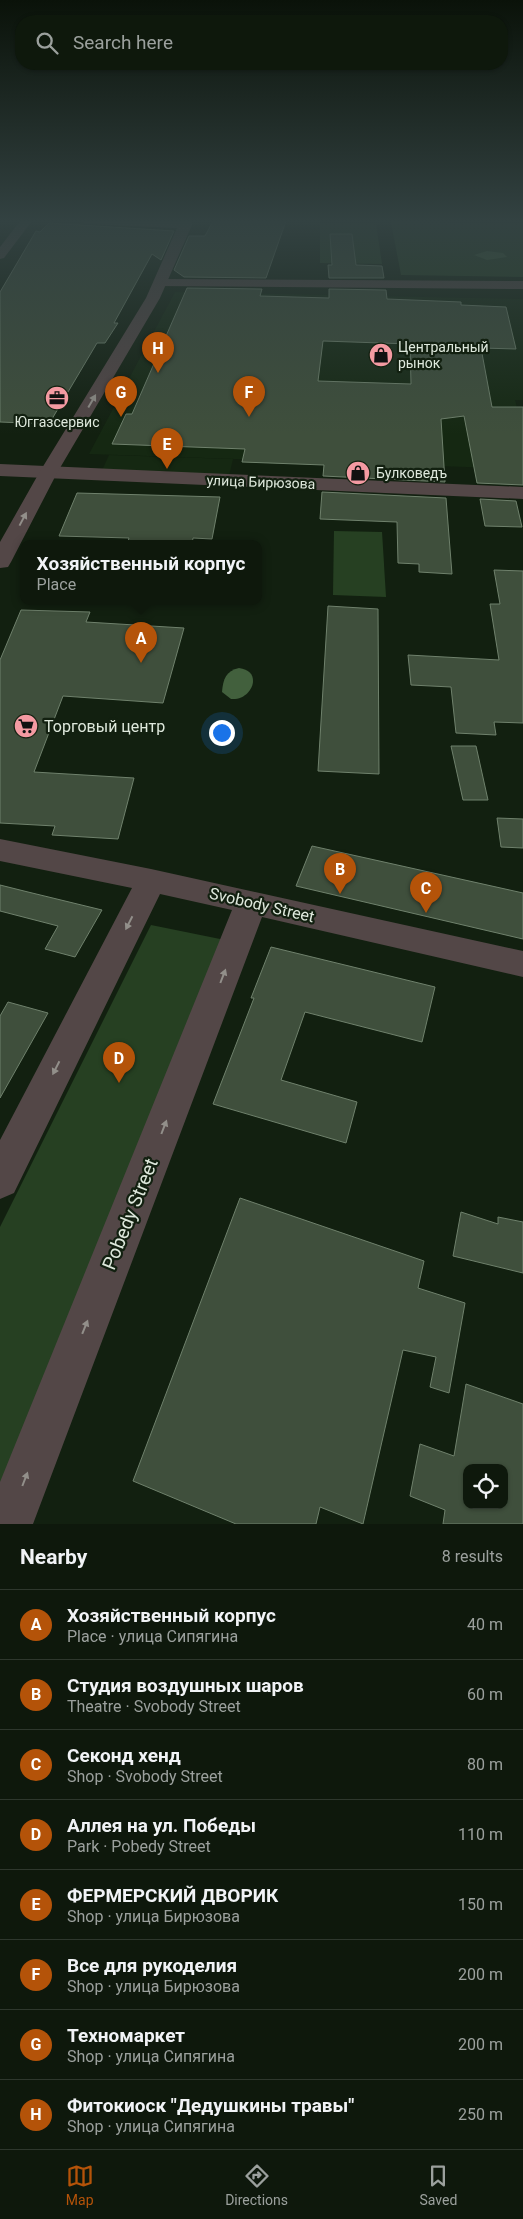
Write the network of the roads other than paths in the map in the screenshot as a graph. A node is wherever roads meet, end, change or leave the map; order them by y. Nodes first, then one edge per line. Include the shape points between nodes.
1 (156, 292) edge
2 (0, 470) edge
3 (48, 472) junction
4 (523, 493) edge
5 (0, 562) edge
6 (0, 850) edge
7 (151, 880) junction
8 (251, 903) junction
9 (523, 964) edge
10 (0, 1180) edge
11 (8, 1524) edge

3 -> 1 street
2 - 3 street, улица Бирюзова
3 - 4 street, улица Бирюзова
5 -> 3 street
6 - 7 street, Svobody Street
7 - 8 street, Svobody Street
7 -> 10 street
8 - 9 street, Svobody Street
11 -> 8 street, Pobedy Street

